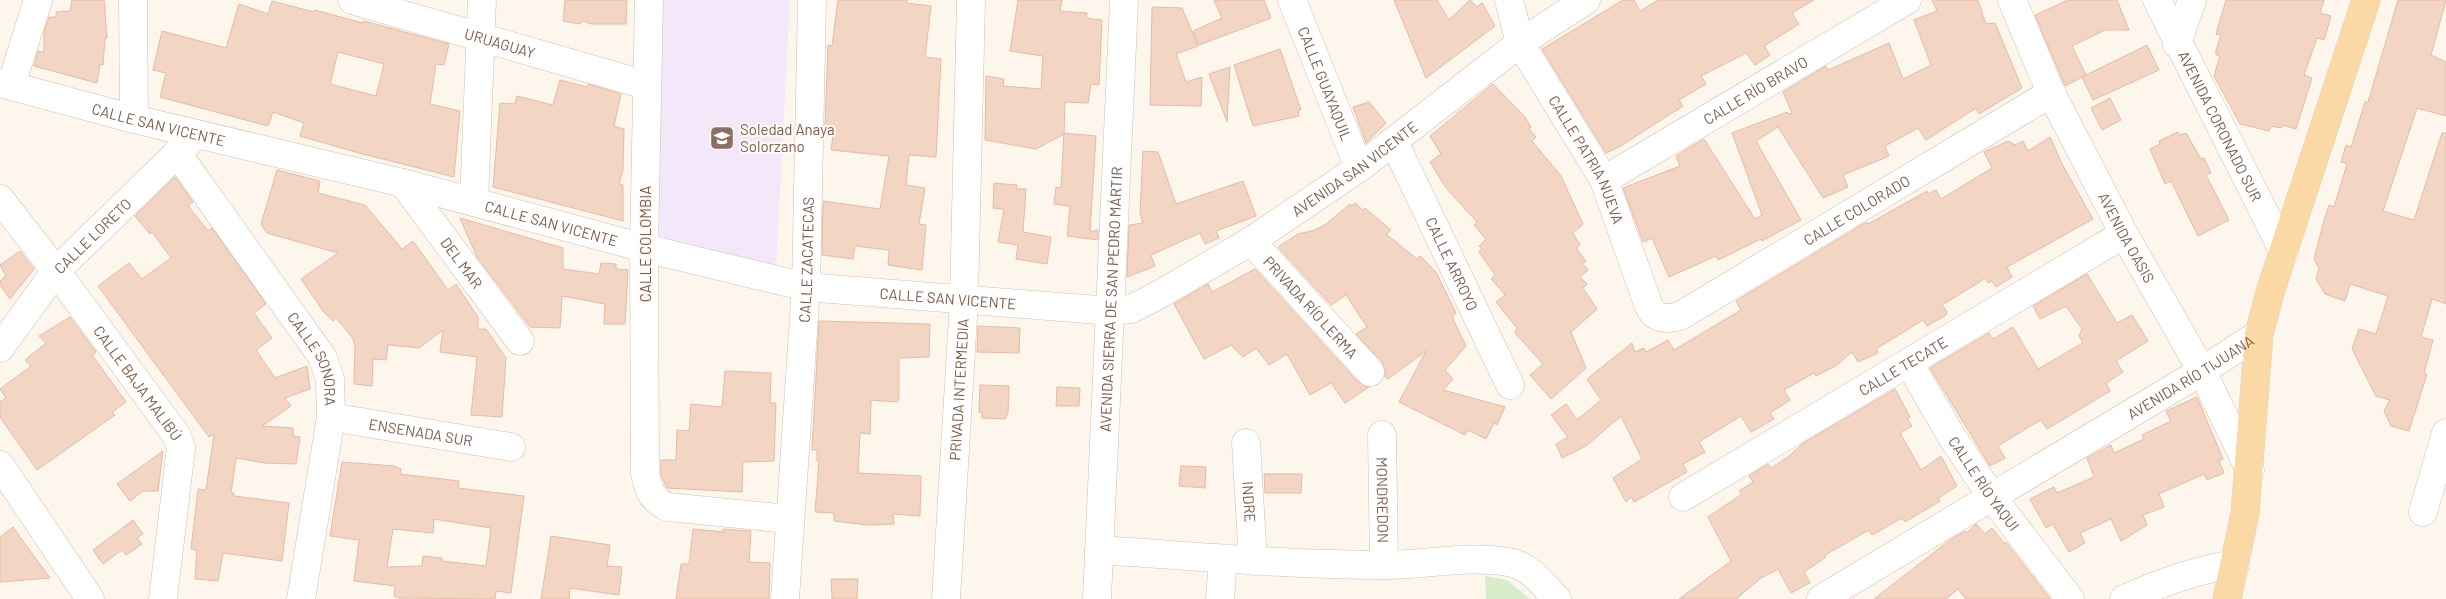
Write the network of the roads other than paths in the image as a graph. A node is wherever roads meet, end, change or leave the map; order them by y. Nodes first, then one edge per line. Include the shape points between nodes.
1 (38, 0) edge
2 (133, 0) edge
3 (352, 0) edge
4 (482, 0) edge
5 (649, 0) edge
6 (812, 0) edge
7 (971, 0) edge
8 (1124, 0) edge
9 (1292, 0) edge
10 (1509, 0) edge
11 (1586, 0) edge
12 (1907, 0) edge
13 (2012, 0) edge
14 (2157, 0) edge
15 (2192, 0) edge
16 (2366, 0) edge
17 (480, 36) junction
18 (1520, 43) junction
19 (2177, 44) junction
20 (6, 84) edge
21 (646, 85) junction
22 (2051, 93) junction
23 (134, 119) junction
24 (198, 132) junction
25 (1394, 142) junction
26 (177, 153) junction
27 (1360, 168) junction
28 (1604, 180) junction
29 (403, 183) junction
30 (0, 199) edge
31 (474, 202) junction
32 (2124, 234) junction
33 (1251, 241) junction
34 (644, 248) junction
35 (2284, 252) junction
36 (56, 271) junction
37 (806, 288) junction
38 (964, 300) junction
39 (1111, 311) junction
40 (1661, 318) joint
41 (2259, 334) junction
42 (520, 342) dead end
43 (0, 348) edge
44 (1909, 363) junction
45 (2202, 371) junction
46 (1370, 372) dead end
47 (1510, 385) dead end
48 (331, 417) junction
49 (2446, 433) edge
50 (1382, 435) dead end
51 (1246, 443) dead end
52 (511, 447) dead end
53 (0, 465) edge
54 (2250, 470) junction
55 (1683, 496) dead end
56 (1992, 497) junction
57 (2423, 512) dead end
58 (789, 518) junction
59 (1099, 550) junction
60 (1223, 560) junction
61 (1253, 561) junction
62 (2235, 564) junction
63 (1384, 565) junction
64 (90, 599) edge
65 (163, 599) edge
66 (301, 599) edge
67 (785, 599) edge
68 (946, 599) edge
69 (1097, 599) edge
70 (1220, 599) edge
71 (1557, 599) edge
72 (1821, 599) edge
73 (2070, 599) edge
74 (2124, 599) edge
75 (2227, 599) edge

1 - 20 street
2 - 23 street
3 - 17 street, URUAGUAY
4 - 17 street
5 - 21 street, CALLE COLOMBIA
6 - 37 street, CALLE ZACATECAS
7 - 38 street, PRIVADA INTERMEDIA
8 - 39 street, AVENIDA SIERRA DE SAN PEDRO MÁRTIR
9 - 27 street, CALLE GUAYAQUIL
10 - 18 street, CALLE PATRIA NUEVA
11 - 18 street, AVENIDA SAN VICENTE
12 - 28 street, CALLE RÍO BRAVO
13 - 22 street, AVENIDA OASIS
14 - 19 street, AVENIDA CORONADO SUR
15 - 19 street
16 - 35 main road, AVENIDA RÍO TIJUANA
17 - 21 street, URUAGUAY
17 - 31 street
18 - 25 street, AVENIDA SAN VICENTE
18 - 28 street, CALLE PATRIA NUEVA
19 - 35 street, AVENIDA CORONADO SUR
20 - 23 street, CALLE SAN VICENTE
21 - 34 street, CALLE COLOMBIA
22 - 32 street, AVENIDA OASIS
22 - 40 street, CALLE COLORADO via 1680,316
23 - 24 street, CALLE SAN VICENTE
24 - 26 street, CALLE LORETO
24 - 29 street, CALLE SAN VICENTE
25 - 27 street, AVENIDA SAN VICENTE
25 - 47 street, CALLE ARROYO
26 - 36 street, CALLE LORETO
26 - 48 street, CALLE SONORA via 324,358 330,379
27 - 33 street, AVENIDA SAN VICENTE
28 - 40 street, CALLE PATRIA NUEVA via 1652,314
29 - 31 street, CALLE SAN VICENTE
29 - 42 street, DEL MAR
30 - 36 street, CALLE BAJA MALIBÚ
31 - 34 street, CALLE SAN VICENTE
32 - 44 street, CALLE TECATE
32 - 45 street, AVENIDA OASIS
33 - 39 street, AVENIDA SAN VICENTE via 1147,300 1131,308
33 - 46 street, PRIVADA RÍO LERMA
34 - 37 street, CALLE SAN VICENTE
34 - 58 street, CALLE COLOMBIA via 645,473 648,488 657,502 668,507
35 - 41 main road, AVENIDA RÍO TIJUANA
36 - 43 street, CALLE LORETO
36 - 65 street, CALLE BAJA MALIBÚ via 168,422 181,448
37 - 38 street, CALLE SAN VICENTE
37 - 58 street, CALLE ZACATECAS
38 - 39 street, CALLE SAN VICENTE
38 - 68 street, PRIVADA INTERMEDIA
39 - 59 street, AVENIDA SIERRA DE SAN PEDRO MÁRTIR
41 - 45 street, AVENIDA RÍO TIJUANA
41 - 54 main road
44 - 55 street, CALLE TECATE
44 - 56 street, CALLE RÍO YAQUI
45 - 54 street, AVENIDA OASIS
45 - 56 street, AVENIDA RÍO TIJUANA
48 - 52 street, ENSENADA SUR
48 - 66 street, CALLE SONORA
49 - 57 street
50 - 63 street, MONDREDON
51 - 61 street, INDRE
53 - 64 street
54 - 62 main road
56 - 72 street, AVENIDA RÍO TIJUANA
56 - 73 street, CALLE RÍO YAQUI
58 - 67 street, CALLE ZACATECAS
59 - 60 street
59 - 69 street, AVENIDA SIERRA DE SAN PEDRO MÁRTIR
60 - 61 street
60 - 70 street
61 - 63 street
62 - 74 street via 2176,577
62 - 75 main road
63 - 71 street via 1493,560 1515,564 1534,574

